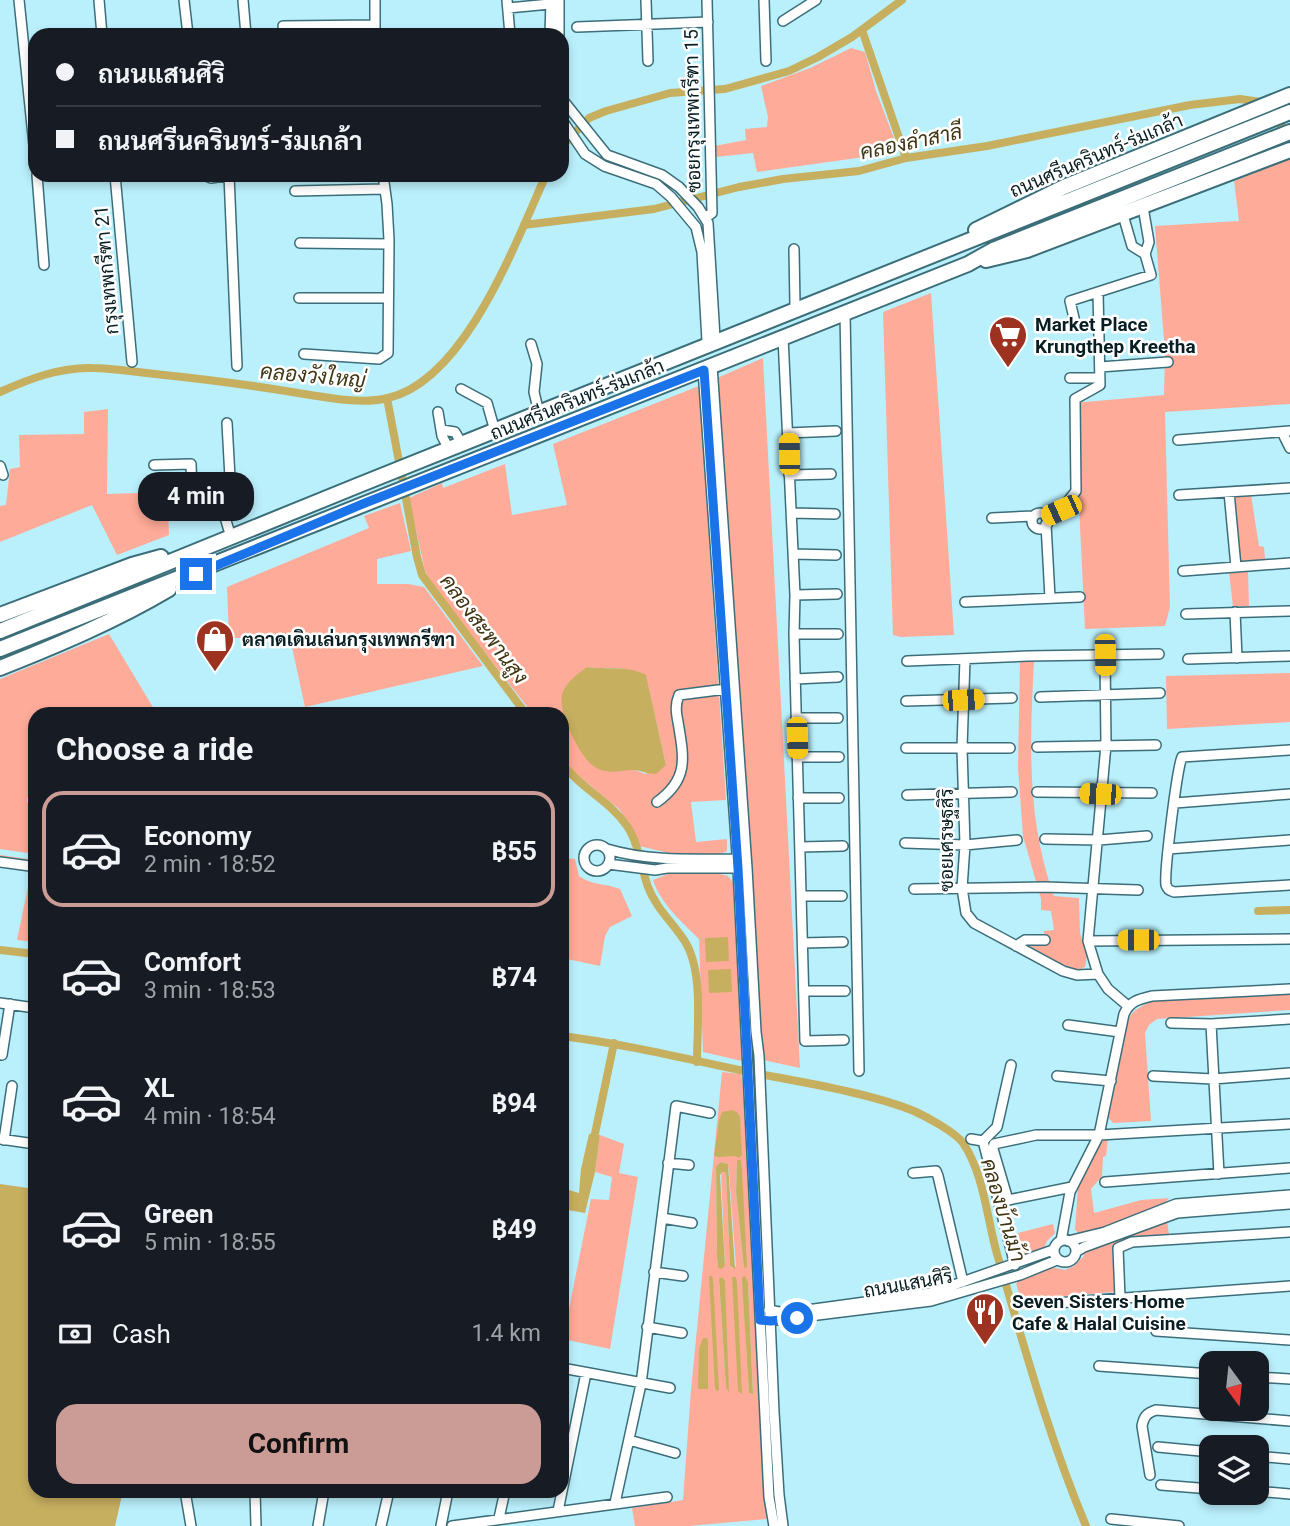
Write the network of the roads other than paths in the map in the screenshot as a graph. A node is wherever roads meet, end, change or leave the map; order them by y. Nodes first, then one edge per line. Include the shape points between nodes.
1 (19, 0) edge
2 (99, 0) edge
3 (184, 0) edge
4 (243, 0) edge
5 (375, 0) edge
6 (559, 0) edge
7 (646, 0) edge
8 (707, 0) edge
9 (764, 0) edge
10 (816, 0) edge
11 (550, 2) edge
12 (508, 4) edge
13 (783, 21) dead end
14 (708, 22) junction
15 (647, 24) junction
16 (283, 26) dead end
17 (577, 27) dead end
18 (101, 28) edge
19 (187, 28) edge
20 (245, 28) edge
21 (329, 28) edge
22 (375, 28) edge
23 (510, 28) edge
24 (550, 28) edge
25 (559, 28) edge
26 (648, 61) dead end
27 (766, 61) dead end
28 (28, 87) edge
29 (1290, 95) edge
30 (569, 108) edge
31 (1290, 112) edge
32 (569, 131) edge
33 (1290, 132) edge
34 (1290, 150) edge
35 (38, 182) edge
36 (116, 182) edge
37 (229, 182) edge
38 (383, 182) edge
39 (384, 190) junction
40 (295, 191) dead end
41 (1143, 207) junction
42 (1123, 215) junction
43 (705, 218) junction
44 (300, 243) dead end
45 (389, 244) junction
46 (794, 249) dead end
47 (1145, 254) junction
48 (923, 259) junction
49 (968, 264) junction
50 (44, 265) dead end
51 (1098, 292) junction
52 (299, 298) dead end
53 (388, 298) junction
54 (792, 312) junction
55 (845, 313) junction
56 (1073, 318) dead end
57 (783, 338) junction
58 (531, 345) dead end
59 (709, 345) junction
60 (304, 354) dead end
61 (132, 362) dead end
62 (1168, 362) dead end
63 (237, 366) dead end
64 (1100, 367) junction
65 (708, 368) junction
66 (1070, 378) dead end
67 (1100, 378) junction
68 (461, 389) dead end
69 (438, 412) dead end
70 (539, 413) junction
71 (227, 422) dead end
72 (495, 431) junction
73 (836, 431) dead end
74 (1286, 432) edge
75 (788, 433) junction
76 (1178, 440) dead end
77 (1290, 448) edge
78 (449, 449) junction
79 (154, 465) dead end
80 (831, 474) dead end
81 (789, 475) junction
82 (1290, 488) edge
83 (1229, 492) junction
84 (1179, 495) dead end
85 (223, 511) junction
86 (792, 513) junction
87 (835, 514) dead end
88 (992, 518) dead end
89 (1046, 521) junction
90 (230, 537) junction
91 (190, 554) junction
92 (793, 554) junction
93 (836, 555) dead end
94 (1290, 563) edge
95 (1236, 567) junction
96 (200, 571) junction
97 (1182, 571) dead end
98 (838, 594) dead end
99 (795, 595) junction
100 (1080, 597) dead end
101 (1050, 598) junction
102 (965, 602) dead end
103 (1290, 611) edge
104 (1235, 612) junction
105 (1186, 614) dead end
106 (0, 615) edge
107 (0, 631) edge
108 (794, 634) junction
109 (838, 634) dead end
110 (0, 649) edge
111 (1158, 654) dead end
112 (1105, 655) junction
113 (1290, 656) edge
114 (1237, 658) junction
115 (965, 659) junction
116 (1188, 659) dead end
117 (907, 661) dead end
118 (0, 668) edge
119 (838, 677) dead end
120 (795, 679) junction
121 (726, 689) junction
122 (1160, 694) dead end
123 (1105, 695) junction
124 (1040, 697) dead end
125 (1012, 698) dead end
126 (963, 700) junction
127 (906, 701) dead end
128 (796, 718) junction
129 (838, 718) dead end
130 (1106, 745) junction
131 (1156, 745) dead end
132 (1037, 747) dead end
133 (906, 748) dead end
134 (962, 748) junction
135 (1010, 748) dead end
136 (1290, 750) edge
137 (797, 757) junction
138 (839, 757) dead end
139 (1012, 792) dead end
140 (1037, 792) dead end
141 (1152, 793) dead end
142 (1100, 794) junction
143 (1290, 794) edge
144 (907, 795) dead end
145 (964, 795) junction
146 (799, 798) junction
147 (839, 799) dead end
148 (657, 802) dead end
149 (1175, 803) junction
150 (1147, 836) dead end
151 (1045, 839) dead end
152 (1099, 839) junction
153 (1017, 840) dead end
154 (1290, 840) edge
155 (905, 843) dead end
156 (965, 845) junction
157 (843, 846) dead end
158 (800, 847) junction
159 (607, 849) junction
160 (1168, 849) junction
161 (0, 862) edge
162 (742, 863) junction
163 (608, 864) junction
164 (665, 864) junction
165 (28, 866) edge
166 (1290, 886) edge
167 (962, 888) junction
168 (1093, 888) junction
169 (914, 889) dead end
170 (1138, 890) dead end
171 (801, 896) junction
172 (842, 896) dead end
173 (1290, 939) edge
174 (1045, 940) dead end
175 (1088, 941) junction
176 (843, 942) dead end
177 (803, 943) junction
178 (1017, 946) junction
179 (1098, 974) junction
180 (1290, 989) edge
181 (804, 991) junction
182 (845, 991) dead end
183 (5, 1004) edge
184 (1128, 1006) junction
185 (28, 1007) edge
186 (1290, 1019) edge
187 (1171, 1023) dead end
188 (1210, 1024) junction
189 (1068, 1025) dead end
190 (1120, 1032) junction
191 (844, 1040) dead end
192 (2, 1055) dead end
193 (1010, 1065) dead end
194 (859, 1071) dead end
195 (1290, 1073) edge
196 (1057, 1076) dead end
197 (1153, 1076) dead end
198 (1213, 1079) junction
199 (1111, 1080) junction
200 (12, 1086) dead end
201 (710, 1113) dead end
202 (1290, 1124) edge
203 (1217, 1128) junction
204 (1099, 1135) junction
205 (2, 1139) edge
206 (971, 1139) dead end
207 (984, 1141) junction
208 (28, 1143) edge
209 (668, 1163) junction
210 (689, 1165) dead end
211 (1290, 1168) edge
212 (913, 1173) dead end
213 (1219, 1174) junction
214 (1105, 1182) dead end
215 (1072, 1187) junction
216 (1290, 1195) edge
217 (1290, 1204) edge
218 (1203, 1206) junction
219 (662, 1218) junction
220 (692, 1223) dead end
221 (1136, 1223) junction
222 (1290, 1232) edge
223 (1065, 1241) junction
224 (1053, 1250) junction
225 (1076, 1252) junction
226 (1057, 1260) junction
227 (1012, 1265) junction
228 (654, 1272) junction
229 (683, 1276) dead end
230 (963, 1282) junction
231 (1290, 1286) edge
232 (1120, 1298) junction
233 (898, 1301) junction
234 (1056, 1303) dead end
235 (760, 1307) junction
236 (771, 1316) junction
237 (760, 1320) junction
238 (647, 1327) junction
239 (1156, 1331) dead end
240 (682, 1333) dead end
241 (1290, 1340) edge
242 (1100, 1366) dead end
243 (569, 1369) edge
244 (586, 1373) junction
245 (1199, 1373) edge
246 (1269, 1378) edge
247 (1290, 1379) edge
248 (641, 1384) junction
249 (670, 1388) dead end
250 (769, 1401) junction
251 (1290, 1420) edge
252 (629, 1440) junction
253 (1158, 1447) dead end
254 (1199, 1450) edge
255 (675, 1453) dead end
256 (569, 1457) edge
257 (1269, 1457) edge
258 (1290, 1459) edge
259 (1150, 1475) dead end
260 (1161, 1485) dead end
261 (1199, 1488) edge
262 (1269, 1492) edge
263 (1290, 1493) edge
264 (667, 1497) dead end
265 (187, 1498) edge
266 (255, 1498) edge
267 (323, 1498) edge
268 (388, 1498) edge
269 (447, 1498) edge
270 (503, 1498) edge
271 (561, 1498) edge
272 (615, 1503) junction
273 (558, 1511) junction
274 (499, 1518) junction
275 (1111, 1519) dead end
276 (191, 1526) edge
277 (256, 1526) edge
278 (318, 1526) edge
279 (382, 1526) edge
280 (441, 1526) edge
281 (452, 1526) edge
282 (774, 1526) edge
283 (783, 1526) edge
284 (1179, 1526) edge

1 - 28 street
2 - 18 street
3 - 19 street
4 - 20 street
5 - 22 street
6 - 25 street
7 - 15 street
8 - 14 street, ซอยกรุงเทพกรีฑา 15
9 - 27 street
10 - 13 street
11 - 12 street
11 - 24 street
12 - 23 street
14 - 15 street
14 - 43 street, ซอยกรุงเทพกรีฑา 15 via 712,212
15 - 17 street
15 - 26 street
16 - 21 street
29 - 48 main road, ถนนศรีนครินทร์-ร่มเกล้า via 1064,187
30 - 43 street via 607,155 662,176 685,193
31 - 48 main road, ถนนศรีนครินทร์-ร่มเกล้า
32 - 59 street via 585,155 656,184 696,227
33 - 49 main road, ถนนศรีนครินทร์-ร่มเกล้า
34 - 41 main road, ถนนศรีนครินทร์-ร่มเกล้า
35 - 50 street
36 - 61 street, กรุงเทพกรีฑา 21
37 - 63 street
38 - 39 street
39 - 40 street
39 - 45 street
41 - 42 main road, ถนนศรีนครินทร์-ร่มเกล้า
41 - 47 street via 1149,242
42 - 47 street via 1132,246
42 - 49 main road, ถนนศรีนครินทร์-ร่มเกล้า via 1027,250
43 - 59 street via 715,338
44 - 45 street
45 - 53 street
46 - 54 street
47 - 51 street via 1151,275
48 - 54 main road, ถนนศรีนครินทร์-ร่มเกล้า
49 - 55 main road, ถนนศรีนครินทร์-ร่มเกล้า
51 - 56 street via 1070,301
51 - 64 street
52 - 53 street
53 - 60 street via 385,356
54 - 59 main road, ถนนศรีนครินทร์-ร่มเกล้า
55 - 57 main road, ถนนศรีนครินทร์-ร่มเกล้า
55 - 194 street
57 - 65 main road, ถนนศรีนครินทร์-ร่มเกล้า
57 - 75 street
58 - 70 street via 537,363 534,392
59 - 70 main road, ถนนศรีนครินทร์-ร่มเกล้า
62 - 64 street
64 - 67 street
65 - 96 main road, ถนนศรีนครินทร์-ร่มเกล้า
65 - 121 street
65 - 162 street
66 - 67 street
67 - 89 street via 1100,386 1075,399 1076,491
68 - 72 street via 487,403
69 - 78 street
70 - 72 main road, ถนนศรีนครินทร์-ร่มเกล้า
71 - 85 street via 230,478
72 - 78 main road, ถนนศรีนครินทร์-ร่มเกล้า
73 - 75 street
74 - 76 street
74 - 77 street
75 - 81 street
78 - 90 main road, ถนนศรีนครินทร์-ร่มเกล้า
79 - 85 street via 191,464 192,494 208,512
80 - 81 street
81 - 86 street
82 - 83 street
83 - 84 street
83 - 95 street
85 - 90 street
86 - 87 street
86 - 92 street
88 - 89 street via 1040,513
89 - 101 street
90 - 91 main road, ถนนศรีนครินทร์-ร่มเกล้า
91 - 106 main road, ถนนศรีนครินทร์-ร่มเกล้า via 132,565
91 - 107 main road, ถนนศรีนครินทร์-ร่มเกล้า
92 - 93 street
92 - 99 street
94 - 95 street
95 - 97 street
96 - 110 main road, ถนนศรีนครินทร์-ร่มเกล้า
96 - 118 main road, ถนนศรีนครินทร์-ร่มเกล้า via 139,607
98 - 99 street
99 - 108 street
100 - 101 street
101 - 102 street
103 - 104 street
104 - 105 street
104 - 114 street
108 - 109 street
108 - 120 street
111 - 112 street
112 - 115 street
112 - 123 street
113 - 114 street
114 - 116 street
115 - 117 street
115 - 126 street, ซอยเศรษฐสิริ
119 - 120 street
120 - 128 street
121 - 148 street via 679,695 676,709 682,768 676,785
121 - 162 street
122 - 123 street
123 - 124 street
123 - 130 street
125 - 126 street
126 - 127 street
126 - 134 street, ซอยเศรษฐสิริ
128 - 129 street
128 - 137 street
130 - 131 street
130 - 132 street
130 - 142 street
133 - 134 street
134 - 135 street
134 - 145 street, ซอยเศรษฐสิริ
136 - 149 street via 1185,756 1180,760
137 - 138 street
137 - 146 street
139 - 145 street
140 - 142 street
141 - 142 street
142 - 152 street
143 - 149 street
144 - 145 street
145 - 156 street, ซอยเศรษฐสิริ
146 - 147 street
146 - 158 street
149 - 160 street
150 - 152 street
151 - 152 street
152 - 168 street
153 - 156 street
154 - 160 street
155 - 156 street
156 - 167 street, ซอยเศรษฐสิริ
157 - 158 street
158 - 171 street
159 - 163 street
159 - 163 street via 593,846 584,857 593,870
159 - 164 street
160 - 166 street via 1166,884 1174,892
161 - 165 street
162 - 164 street
162 - 235 street via 746,1057
162 - 236 street via 759,1056
163 - 164 street via 655,870
167 - 168 street
167 - 169 street
167 - 178 street, ซอยเศรษฐสิริ via 966,913 974,923
168 - 170 street
168 - 175 street
171 - 172 street
171 - 177 street
173 - 175 street
174 - 178 street via 1025,940
175 - 179 street
176 - 177 street
177 - 181 street
178 - 179 street, ซอยเศรษฐสิริ via 1063,971
179 - 184 street
180 - 184 street via 1152,996
181 - 182 street
181 - 191 street via 805,1041
183 - 185 street
183 - 192 street
184 - 190 street
186 - 188 street
187 - 188 street
188 - 198 street
189 - 190 street
190 - 199 street
193 - 207 street via 997,1127
195 - 198 street
196 - 199 street
197 - 198 street
198 - 203 street
199 - 204 street
200 - 205 street
201 - 209 street via 676,1106
202 - 203 street
203 - 204 street
203 - 213 street
204 - 215 street
204 - 215 street via 1036,1135 994,1144 1008,1200
205 - 208 street
206 - 207 street
207 - 227 street
209 - 210 street
209 - 219 street
211 - 213 street
212 - 230 street via 936,1171
213 - 214 street
215 - 223 street
216 - 218 street
217 - 218 street
218 - 221 street via 1175,1203
219 - 220 street
219 - 228 street
221 - 223 street
221 - 225 street
222 - 232 street via 1122,1245 1117,1256
223 - 224 street
223 - 225 street via 1074,1245
224 - 226 street
224 - 227 street, ถนนแสนศิริ
225 - 226 street via 1067,1262
226 - 233 street, ถนนแสนศิริ via 931,1301
227 - 230 street, ถนนแสนศิริ
228 - 229 street
228 - 238 street
230 - 233 street, ถนนแสนศิริ
231 - 232 street
232 - 234 street
233 - 236 street, ถนนแสนศิริ
235 - 236 street, ถนนแสนศิริ
235 - 237 street
236 - 237 street, ถนนแสนศิริ
236 - 250 street
237 - 250 street
238 - 240 street
238 - 248 street
239 - 241 street
242 - 245 street
243 - 244 street
244 - 248 street
244 - 256 street
246 - 247 street
248 - 249 street
248 - 252 street
250 - 282 street via 769,1497
250 - 283 street
251 - 259 street via 1156,1410 1144,1418 1142,1426
252 - 255 street
252 - 272 street
253 - 254 street
257 - 258 street
260 - 261 street
262 - 263 street
264 - 272 street
265 - 276 street
266 - 277 street
267 - 278 street
268 - 279 street
269 - 280 street
270 - 274 street
271 - 273 street
272 - 273 street
273 - 274 street
274 - 281 street
275 - 284 street

